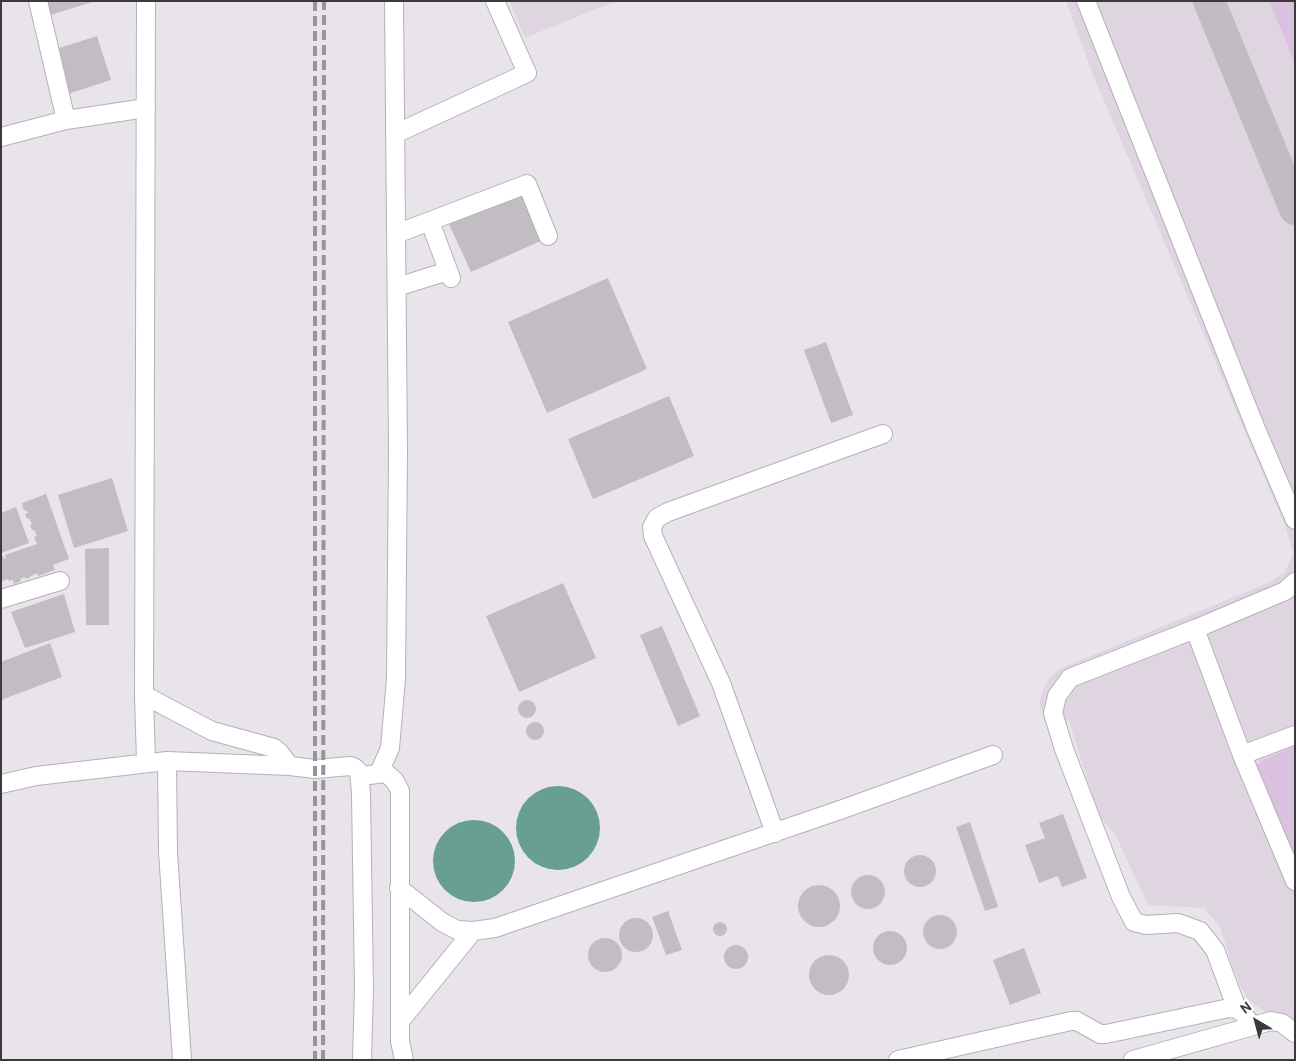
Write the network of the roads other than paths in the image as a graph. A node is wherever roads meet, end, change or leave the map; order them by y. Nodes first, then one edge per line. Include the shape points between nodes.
1 (38, 1) edge
2 (146, 1) edge
3 (394, 1) edge
4 (495, 1) edge
5 (1086, 1) edge
6 (146, 108) junction
7 (66, 120) junction
8 (395, 134) junction
9 (1, 137) edge
10 (430, 222) junction
11 (396, 234) junction
12 (548, 236) dead end
13 (396, 287) junction
14 (883, 434) dead end
15 (1295, 520) edge
16 (60, 580) dead end
17 (1295, 582) edge
18 (1, 599) edge
19 (1195, 628) junction
20 (144, 695) junction
21 (1295, 734) edge
22 (993, 755) dead end
23 (1242, 755) junction
24 (167, 761) junction
25 (146, 763) junction
26 (290, 766) junction
27 (379, 773) junction
28 (359, 777) junction
29 (1, 784) edge
30 (775, 833) junction
31 (1295, 881) edge
32 (399, 888) junction
33 (473, 931) junction
34 (1237, 1009) junction
35 (401, 1020) junction
36 (1252, 1026) junction
37 (1295, 1033) edge
38 (1167, 1055) edge
39 (182, 1060) edge
40 (362, 1060) edge
41 (404, 1060) edge
42 (898, 1060) edge
43 (1133, 1060) edge

1 - 7 street
2 - 6 street
3 - 8 street
4 - 8 street via 527,73
5 - 15 street
6 - 7 street
6 - 20 street
7 - 9 street
8 - 11 street
10 - 11 street
10 - 12 street via 527,184
10 - 13 street via 450,274
11 - 13 street
13 - 27 street via 396,679 390,748
14 - 30 street via 668,512 652,527 653,536 721,683
16 - 18 street
17 - 19 street via 1285,591
19 - 23 street
19 - 34 street via 1070,678 1057,696 1053,713 1117,888 1134,922 1146,925 1178,922 1200,931 1216,950
20 - 25 street
20 - 26 street via 212,731 274,748
21 - 23 street
22 - 30 street
23 - 31 street
24 - 25 street
24 - 26 street
24 - 39 street via 168,852
25 - 29 street via 36,776
26 - 28 street via 325,769 351,766 359,772
27 - 28 street
27 - 32 street via 390,776 400,791
28 - 40 street via 364,989
30 - 33 street via 504,925
32 - 33 street via 450,927 463,932
32 - 35 street
33 - 35 street
34 - 36 street
34 - 42 street via 1221,1009 1106,1034 1071,1021
35 - 41 street via 400,1048
36 - 37 street via 1276,1021
36 - 38 street
38 - 43 street

